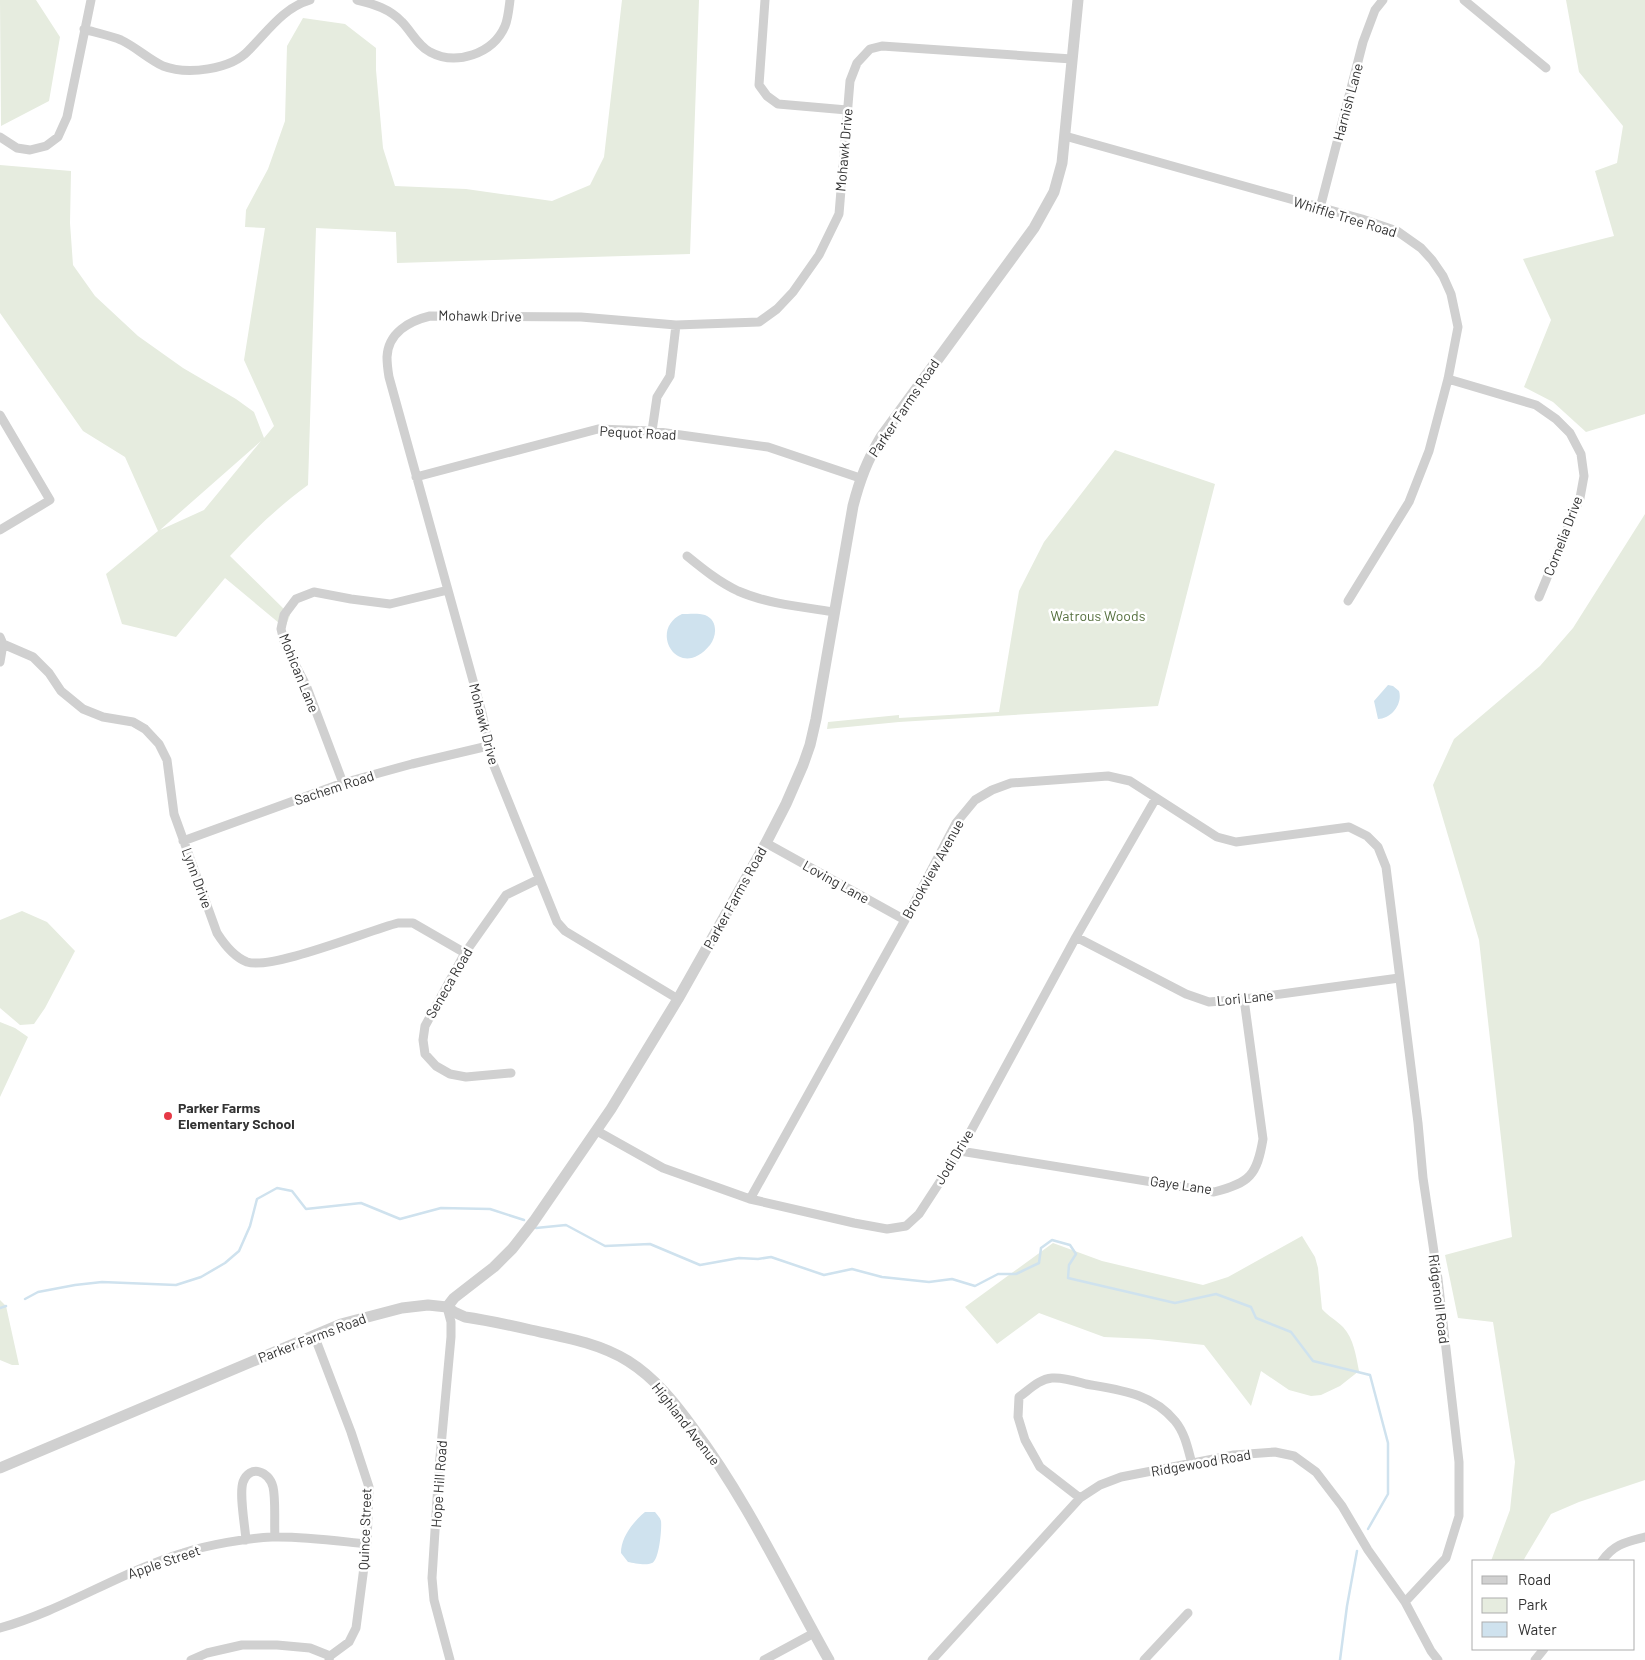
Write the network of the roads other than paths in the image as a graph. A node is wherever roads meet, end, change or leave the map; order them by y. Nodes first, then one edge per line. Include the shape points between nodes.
1 (91, 0) edge
2 (310, 0) edge
3 (358, 0) edge
4 (510, 0) edge
5 (765, 0) edge
6 (1078, 0) edge
7 (1383, 0) edge
8 (1464, 0) edge
9 (84, 29) junction
10 (1072, 59) junction
11 (1546, 68) dead end
12 (847, 110) junction
13 (1065, 136) junction
14 (0, 137) edge
15 (1320, 208) junction
16 (676, 325) junction
17 (1448, 379) junction
18 (0, 415) edge
19 (652, 431) junction
20 (416, 477) junction
21 (860, 478) junction
22 (0, 530) edge
23 (687, 556) dead end
24 (448, 590) junction
25 (1539, 597) dead end
26 (1348, 601) dead end
27 (835, 612) junction
28 (2, 641) edge
29 (0, 662) edge
30 (488, 746) junction
31 (343, 783) junction
32 (1156, 798) junction
33 (183, 841) junction
34 (766, 843) junction
35 (539, 879) junction
36 (906, 920) junction
37 (1076, 937) junction
38 (465, 952) junction
39 (1399, 978) junction
40 (678, 999) junction
41 (1244, 999) junction
42 (512, 1073) dead end
43 (597, 1131) junction
44 (960, 1151) junction
45 (750, 1199) junction
46 (447, 1307) junction
47 (314, 1335) junction
48 (1192, 1464) junction
49 (0, 1468) edge
50 (1080, 1498) junction
51 (275, 1537) junction
52 (1645, 1538) edge
53 (246, 1540) junction
54 (367, 1544) junction
55 (1603, 1560) edge
56 (1404, 1602) junction
57 (1188, 1613) dead end
58 (0, 1628) edge
59 (814, 1633) junction
60 (1543, 1650) edge
61 (330, 1658) edge
62 (191, 1660) edge
63 (450, 1660) edge
64 (764, 1660) edge
65 (829, 1660) edge
66 (932, 1660) edge
67 (1144, 1660) edge
68 (1438, 1660) edge
69 (1534, 1660) edge

1 - 9 street
2 - 9 street via 286,11 246,54 228,64 206,69 180,71 162,65 122,40
3 - 4 street via 388,11 431,53 458,58 482,52 498,38 505,26
5 - 12 street via 759,85 766,96 778,104
6 - 10 street, Parker Farms Road
7 - 15 street, Harnish Lane via 1375,10 1364,42
8 - 11 street
9 - 14 street via 67,117 58,137 46,146 30,150 17,148
10 - 12 street, Mohawk Drive via 882,46 870,49 858,63 850,81
10 - 13 street, Parker Farms Road
12 - 16 street, Mohawk Drive via 839,214 819,255 793,292 759,322
13 - 15 street, Whiffle Tree Road
13 - 21 street, Parker Farms Road via 1058,181 1047,207 881,437
15 - 17 street, Whiffle Tree Road via 1397,231 1432,260 1451,294 1458,327
16 - 19 street via 670,376 657,397
16 - 20 street, Mohawk Drive via 580,318 430,316 414,320 401,328 391,342 387,356 389,377
17 - 25 street, Cornelia Drive via 1536,405 1570,432 1581,454 1584,476 1580,498
17 - 26 street, Whiffle Tree Road via 1429,451 1409,502
18 - 22 street via 50,500
19 - 20 street, Pequot Road via 598,430
19 - 21 street, Pequot Road via 768,447
20 - 24 street, Mohawk Drive
21 - 27 street, Parker Farms Road
23 - 27 street via 738,591 778,604
24 - 30 street, Mohawk Drive
24 - 31 street, Mohican Lane via 390,604 314,592 296,599 284,615 281,629 285,645 306,686
27 - 34 street, Parker Farms Road via 810,745
28 - 29 street
28 - 33 street, Lynn Drive via 33,657 61,691 83,709 103,717 133,722 159,744 167,760 174,814
30 - 31 street, Sachem Road
30 - 35 street, Mohawk Drive
31 - 33 street, Sachem Road
32 - 36 street, Brookview Avenue via 1130,781 1108,776 1011,782 992,790 974,800 956,823
32 - 37 street, Jodi Drive
32 - 39 street, Brookview Avenue via 1217,838 1236,842 1349,827 1367,836 1378,847 1386,867
33 - 38 street, Lynn Drive via 217,933 225,945 247,962 276,962 398,923 412,924
34 - 36 street, Loving Lane
34 - 40 street, Parker Farms Road
35 - 38 street, Seneca Road via 506,895
35 - 40 street, Mohawk Drive via 557,922 565,932
36 - 45 street, Brookview Avenue
37 - 41 street, Lori Lane via 1186,994 1209,1002
37 - 44 street, Jodi Drive
38 - 42 street, Seneca Road via 425,1026 425,1054 450,1074 466,1077
39 - 41 street, Lori Lane
39 - 56 street, Ridgenoll Road via 1459,1462 1459,1516 1446,1558
40 - 43 street, Parker Farms Road
41 - 44 street, Gaye Lane via 1262,1139 1260,1158 1250,1177 1236,1186 1214,1192
43 - 45 street, Jodi Drive via 663,1168
43 - 46 street, Parker Farms Road via 512,1249
44 - 45 street, Jodi Drive via 919,1214 906,1226 887,1229 854,1224
46 - 47 street, Parker Farms Road via 428,1305 394,1309
46 - 59 street, Highland Avenue via 464,1317 583,1342 612,1352 652,1379 683,1414 721,1469
46 - 63 street, Hope Hill Road via 451,1337 432,1578 434,1600
47 - 49 street, Parker Farms Road
47 - 54 street, Quince Street via 369,1487
48 - 50 street, Ridgewood Road via 1121,1478 1100,1485
48 - 50 street via 1185,1438 1176,1422 1160,1407 1137,1394 1051,1378 1019,1397 1018,1416 1025,1440 1040,1466
48 - 56 street, Ridgewood Road via 1234,1455 1275,1452 1294,1456 1316,1472 1342,1506
50 - 66 street, Ridgewood Road
51 - 53 street, Apple Street
51 - 53 street via 273,1487 268,1476 255,1471 243,1482
51 - 54 street, Apple Street
52 - 55 street via 1621,1543
53 - 58 street, Apple Street via 183,1553 61,1606
54 - 61 street, Quince Street via 356,1628 349,1642
56 - 68 street, Ridgewood Road
57 - 67 street
59 - 64 street
59 - 65 street, Highland Avenue
60 - 69 street
61 - 62 street via 310,1648 242,1645

